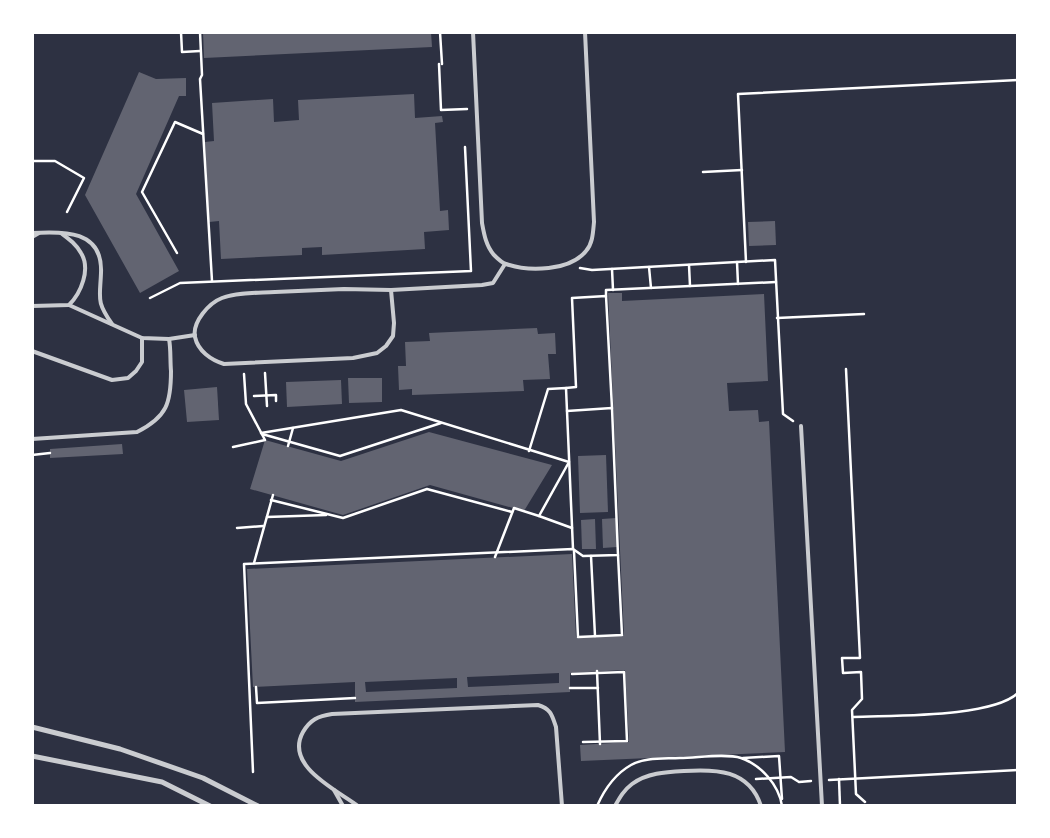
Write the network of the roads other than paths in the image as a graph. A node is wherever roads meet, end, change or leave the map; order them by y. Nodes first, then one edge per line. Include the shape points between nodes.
1 (473, 32) edge
2 (585, 32) edge
3 (59, 231) junction
4 (41, 232) junction
5 (32, 233) edge
6 (32, 237) edge
7 (504, 264) junction
8 (392, 290) junction
9 (32, 301) edge
10 (68, 305) junction
11 (32, 306) edge
12 (41, 306) junction
13 (112, 324) junction
14 (195, 335) junction
15 (142, 338) junction
16 (169, 339) junction
17 (32, 351) edge
18 (801, 426) road end
19 (32, 439) edge
20 (32, 727) edge
21 (32, 756) edge
22 (333, 788) junction
23 (210, 806) edge
24 (258, 806) edge
25 (343, 806) edge
26 (358, 806) edge
27 (562, 806) edge
28 (615, 806) edge
29 (762, 806) edge
30 (822, 806) edge

1 - 7 lane via 482,223 492,253
2 - 7 lane via 593,238 588,250 562,267 526,268
3 - 4 lane
3 - 10 lane via 82,254 85,270 78,293
3 - 13 lane via 82,236 98,251 101,272 98,295
4 - 5 lane
4 - 6 lane
7 - 8 lane via 493,282 482,285
8 - 14 lane via 252,293 221,298 198,320
8 - 14 lane via 393,336 377,353 353,358 224,364 206,355
9 - 12 lane
10 - 12 lane
10 - 13 lane
11 - 12 lane
13 - 15 lane
14 - 16 lane
15 - 16 lane
15 - 17 lane via 142,362 136,371 128,378 112,380
16 - 19 lane via 169,401 153,424 137,432
18 - 30 lane
20 - 24 street via 120,749 203,778
21 - 23 street via 162,782
22 - 25 lane
22 - 26 lane
22 - 27 lane via 304,765 300,750 308,724 319,716 538,705 546,708 556,727
28 - 29 lane via 622,793 644,777 661,772 712,770 743,780

